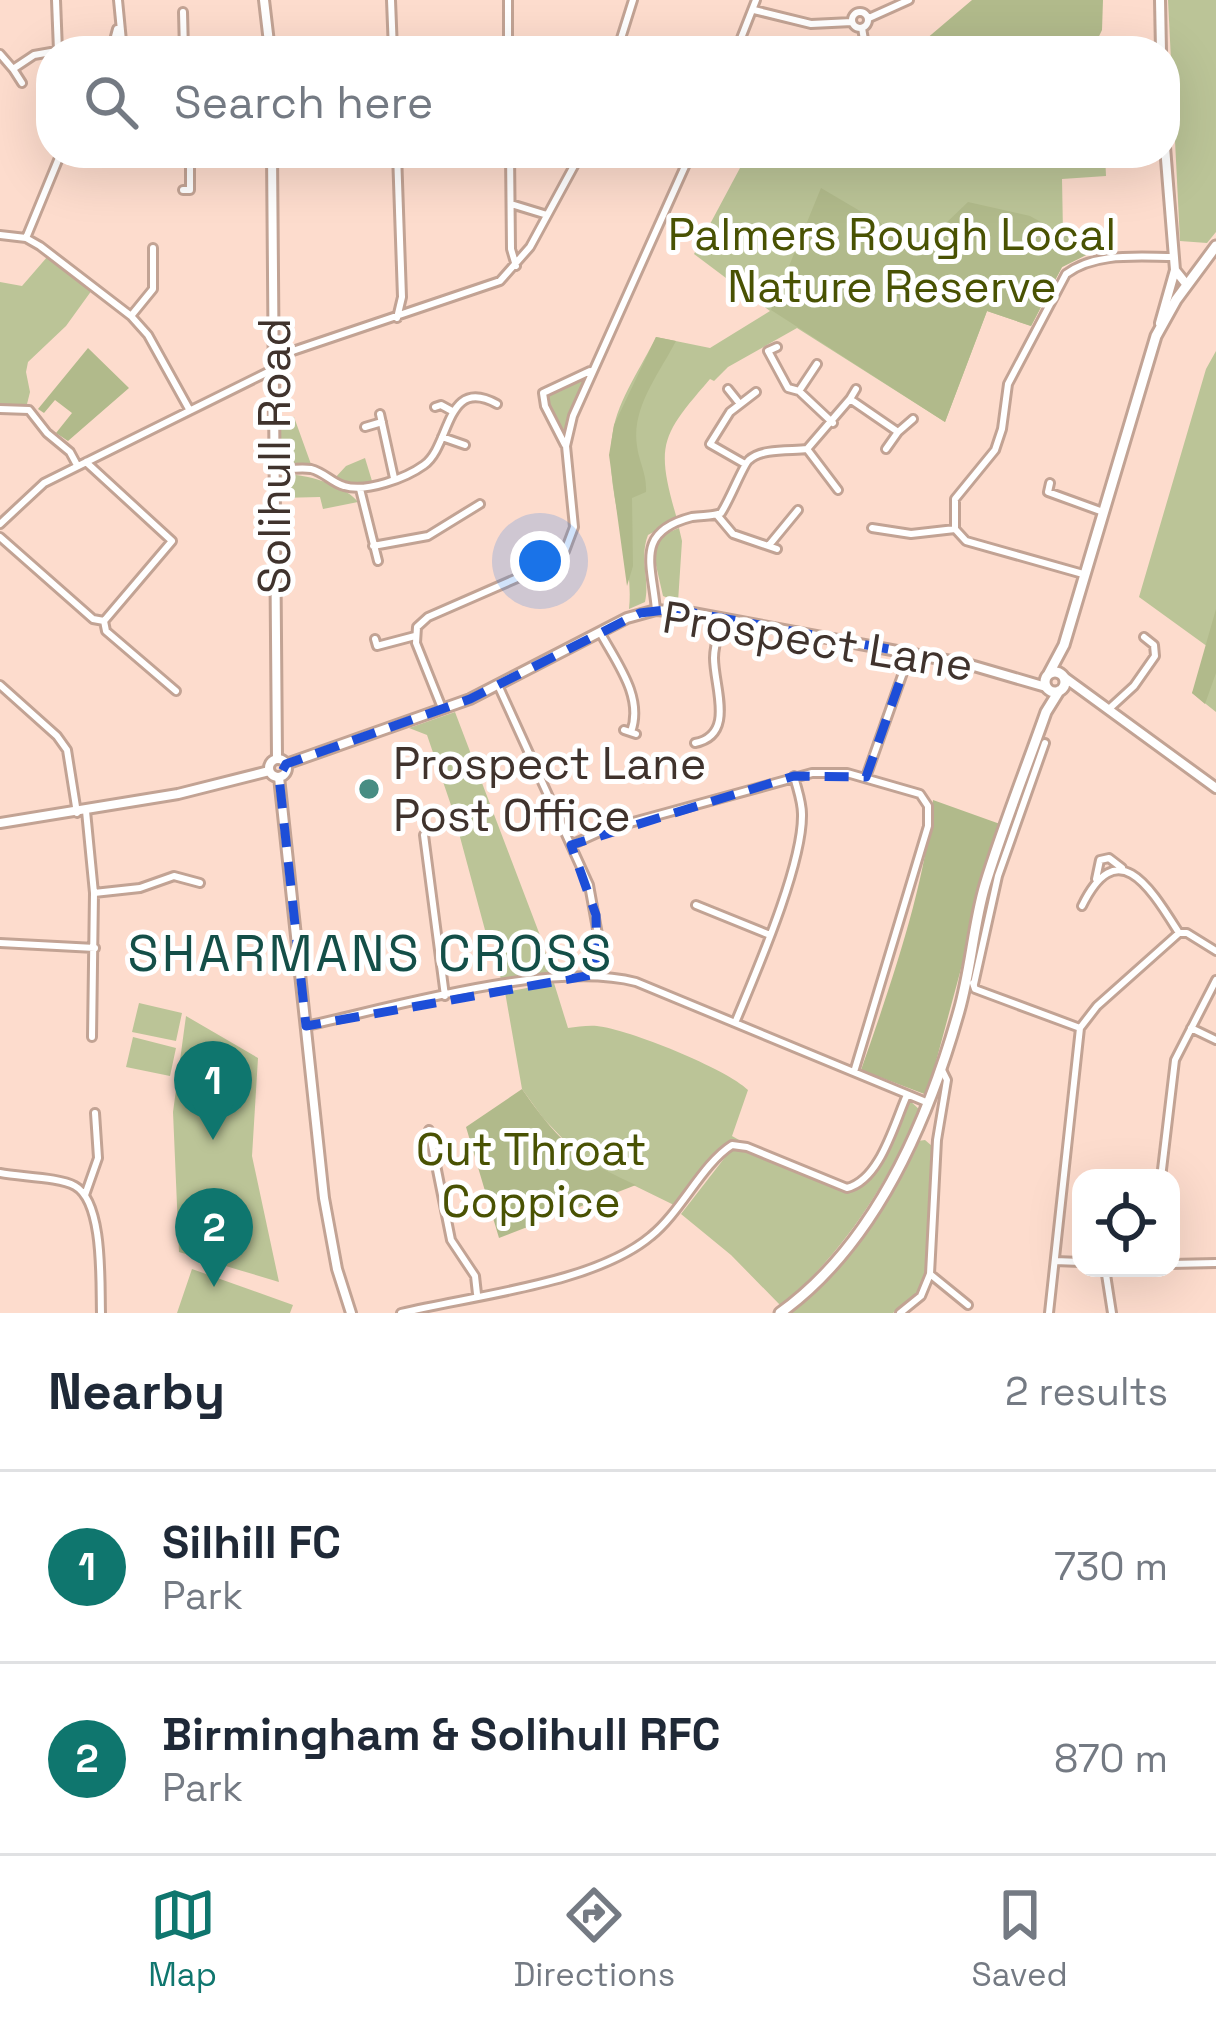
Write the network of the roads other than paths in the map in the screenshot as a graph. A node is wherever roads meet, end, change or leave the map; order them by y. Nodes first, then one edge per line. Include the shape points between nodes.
1 (56, 0) edge
2 (118, 0) edge
3 (263, 0) edge
4 (391, 0) edge
5 (508, 0) edge
6 (633, 0) edge
7 (756, 0) edge
8 (856, 0) edge
9 (909, 0) edge
10 (1160, 0) edge
11 (754, 10) junction
12 (858, 11) junction
13 (183, 12) dead end
14 (868, 18) junction
15 (118, 20) junction
16 (851, 22) junction
17 (862, 28) junction
18 (55, 36) edge
19 (116, 36) edge
20 (121, 36) edge
21 (184, 36) edge
22 (268, 36) edge
23 (392, 36) edge
24 (508, 36) edge
25 (622, 36) edge
26 (743, 36) edge
27 (863, 36) edge
28 (1161, 36) edge
29 (0, 54) edge
30 (36, 55) edge
31 (13, 69) junction
32 (22, 82) dead end
33 (55, 168) edge
34 (190, 168) edge
35 (272, 168) edge
36 (398, 168) edge
37 (510, 168) edge
38 (573, 168) edge
39 (684, 168) edge
40 (1167, 168) edge
41 (183, 190) dead end
42 (511, 204) junction
43 (547, 215) junction
44 (0, 235) edge
45 (26, 238) junction
46 (1216, 246) edge
47 (153, 248) dead end
48 (1174, 257) junction
49 (516, 266) junction
50 (1175, 270) junction
51 (1187, 285) junction
52 (402, 297) junction
53 (420, 311) junction
54 (131, 316) junction
55 (397, 318) junction
56 (1156, 336) junction
57 (770, 348) dead end
58 (272, 358) junction
59 (817, 364) dead end
60 (272, 370) junction
61 (590, 371) junction
62 (489, 388) dead end
63 (728, 389) dead end
64 (856, 389) dead end
65 (799, 391) junction
66 (756, 392) dead end
67 (486, 398) junction
68 (850, 399) junction
69 (497, 404) dead end
70 (740, 404) junction
71 (435, 407) dead end
72 (0, 409) edge
73 (189, 409) junction
74 (452, 411) junction
75 (913, 419) dead end
76 (833, 423) junction
77 (365, 427) dead end
78 (898, 432) junction
79 (442, 437) junction
80 (465, 445) dead end
81 (566, 446) junction
82 (807, 449) junction
83 (886, 449) dead end
84 (82, 464) junction
85 (745, 464) junction
86 (272, 470) junction
87 (394, 478) junction
88 (838, 484) dead end
89 (360, 489) junction
90 (1046, 490) dead end
91 (483, 504) dead end
92 (798, 510) dead end
93 (1103, 512) junction
94 (716, 515) junction
95 (0, 524) edge
96 (872, 528) dead end
97 (955, 529) junction
98 (0, 538) edge
99 (373, 546) junction
100 (378, 561) dead end
101 (1084, 575) junction
102 (656, 610) junction
103 (722, 619) junction
104 (104, 621) junction
105 (601, 632) junction
106 (415, 636) junction
107 (1144, 637) dead end
108 (375, 639) dead end
109 (910, 653) junction
110 (1054, 683) junction
111 (0, 685) edge
112 (498, 686) junction
113 (176, 691) dead end
114 (1110, 708) junction
115 (443, 710) junction
116 (630, 732) dead end
117 (695, 743) dead end
118 (1046, 743) dead end
119 (282, 761) junction
120 (269, 771) junction
121 (1030, 771) junction
122 (794, 776) junction
123 (279, 777) junction
124 (866, 777) junction
125 (1216, 788) edge
126 (82, 812) junction
127 (0, 823) edge
128 (424, 835) dead end
129 (571, 845) junction
130 (203, 874) dead end
131 (94, 893) junction
132 (1082, 900) dead end
133 (695, 905) dead end
134 (1179, 933) junction
135 (770, 934) junction
136 (0, 943) edge
137 (94, 948) junction
138 (1216, 951) edge
139 (597, 974) junction
140 (1216, 980) edge
141 (972, 983) junction
142 (445, 996) junction
143 (735, 1022) junction
144 (306, 1026) junction
145 (1080, 1028) junction
146 (1191, 1028) junction
147 (92, 1037) dead end
148 (1216, 1040) edge
149 (941, 1068) junction
150 (854, 1072) junction
151 (907, 1095) junction
152 (928, 1103) junction
153 (95, 1113) dead end
154 (429, 1130) dead end
155 (916, 1131) junction
156 (937, 1140) junction
157 (1161, 1169) edge
158 (0, 1173) edge
159 (85, 1195) junction
160 (1054, 1261) junction
161 (1072, 1262) edge
162 (1216, 1263) edge
163 (1180, 1264) edge
164 (930, 1274) junction
165 (1106, 1277) edge
166 (477, 1294) junction
167 (968, 1305) dead end
168 (101, 1313) edge
169 (351, 1313) edge
170 (401, 1313) edge
171 (780, 1313) edge
172 (900, 1313) edge
173 (1049, 1313) edge
174 (1112, 1313) edge

1 - 18 street
2 - 15 street
3 - 22 street
4 - 23 street
5 - 24 street
6 - 25 street
7 - 11 street
8 - 12 street
9 - 14 street
10 - 28 street
11 - 16 street via 812,24
11 - 26 street
12 - 14 street
12 - 16 street
13 - 21 street
14 - 17 street
15 - 19 street
15 - 20 street
16 - 17 street
17 - 27 street
29 - 31 street
30 - 31 street
31 - 32 street
33 - 45 street
34 - 41 street via 190,190
35 - 58 street, Solihull Road
36 - 52 street
37 - 42 street
38 - 43 street
39 - 61 street
40 - 48 street
42 - 43 street
42 - 49 street
43 - 49 street
44 - 45 street
45 - 54 street
46 - 51 main road
47 - 54 street via 153,290
48 - 50 street
48 - 97 street via 1114,258 1066,274 1010,379 995,450 955,499
49 - 53 street via 490,285
50 - 51 street
50 - 56 street
51 - 56 main road
52 - 53 street
52 - 55 street
53 - 55 street
54 - 73 street
55 - 58 street
56 - 93 main road
57 - 65 street via 784,383
58 - 60 street, Solihull Road
59 - 65 street
60 - 73 street
60 - 86 street, Solihull Road
61 - 81 street
61 - 81 street via 543,393
62 - 67 street
63 - 70 street
64 - 68 street
65 - 76 street
66 - 70 street
67 - 69 street
67 - 74 street
68 - 76 street
68 - 78 street
70 - 85 street via 710,444
71 - 74 street
72 - 84 street via 29,410
73 - 84 street
74 - 79 street
75 - 78 street
76 - 82 street
77 - 87 street via 381,418
78 - 83 street
79 - 80 street
79 - 87 street via 428,463
81 - 106 street via 574,526 565,551 424,620
82 - 85 street
82 - 88 street
84 - 95 street via 28,494
84 - 104 street via 172,541
85 - 94 street
86 - 89 street via 312,470
86 - 119 street, Solihull Road
87 - 89 street
89 - 99 street
90 - 93 street
91 - 99 street via 428,536
92 - 94 street via 774,547 733,534
93 - 101 main road
94 - 102 street via 655,536 648,550
96 - 97 street
97 - 101 street via 980,547
98 - 104 street
99 - 100 street
101 - 110 main road
102 - 103 street, Prospect Lane
102 - 105 street, Prospect Lane
103 - 109 street, Prospect Lane
103 - 117 street via 714,655 716,733
104 - 113 street
105 - 112 street, Prospect Lane
105 - 116 street via 635,701
106 - 108 street via 377,646
106 - 115 street
107 - 114 street via 1155,656
109 - 110 street, Prospect Lane
109 - 124 street
110 - 114 street, Prospect Lane
110 - 121 main road
111 - 126 street via 63,744
112 - 115 street, Prospect Lane
112 - 129 street
114 - 125 street
115 - 119 street, Prospect Lane
118 - 121 street
119 - 120 street via 270,762
119 - 123 street
120 - 123 street
120 - 126 street
121 - 141 main road via 986,883
122 - 124 street
122 - 129 street
122 - 135 street via 800,836
123 - 144 street
124 - 150 street via 920,794 929,816
126 - 127 street
126 - 131 street
128 - 142 street
129 - 139 street via 596,915
130 - 131 street via 200,887 174,876
131 - 137 street
132 - 134 street via 1108,870 1125,871 1148,888
133 - 135 street
134 - 138 street
134 - 145 street
135 - 143 street
136 - 137 street
137 - 147 street
139 - 142 street
139 - 143 street
140 - 146 street
141 - 145 street
141 - 149 main road
142 - 144 street
143 - 150 street
144 - 169 street via 324,1198
145 - 160 street
146 - 148 street
146 - 157 street via 1171,1074
149 - 152 main road
149 - 156 street
150 - 151 street
151 - 152 street
151 - 166 street via 856,1186 732,1145 679,1210 632,1251 595,1268
152 - 155 main road
153 - 159 street via 98,1158
154 - 166 street via 452,1240
155 - 156 street
155 - 171 main road via 848,1245
156 - 164 street
158 - 159 street via 61,1182
159 - 168 street via 95,1222
160 - 161 street
160 - 173 street
162 - 163 street
164 - 167 street
164 - 172 street via 921,1296
165 - 174 street
166 - 170 street

